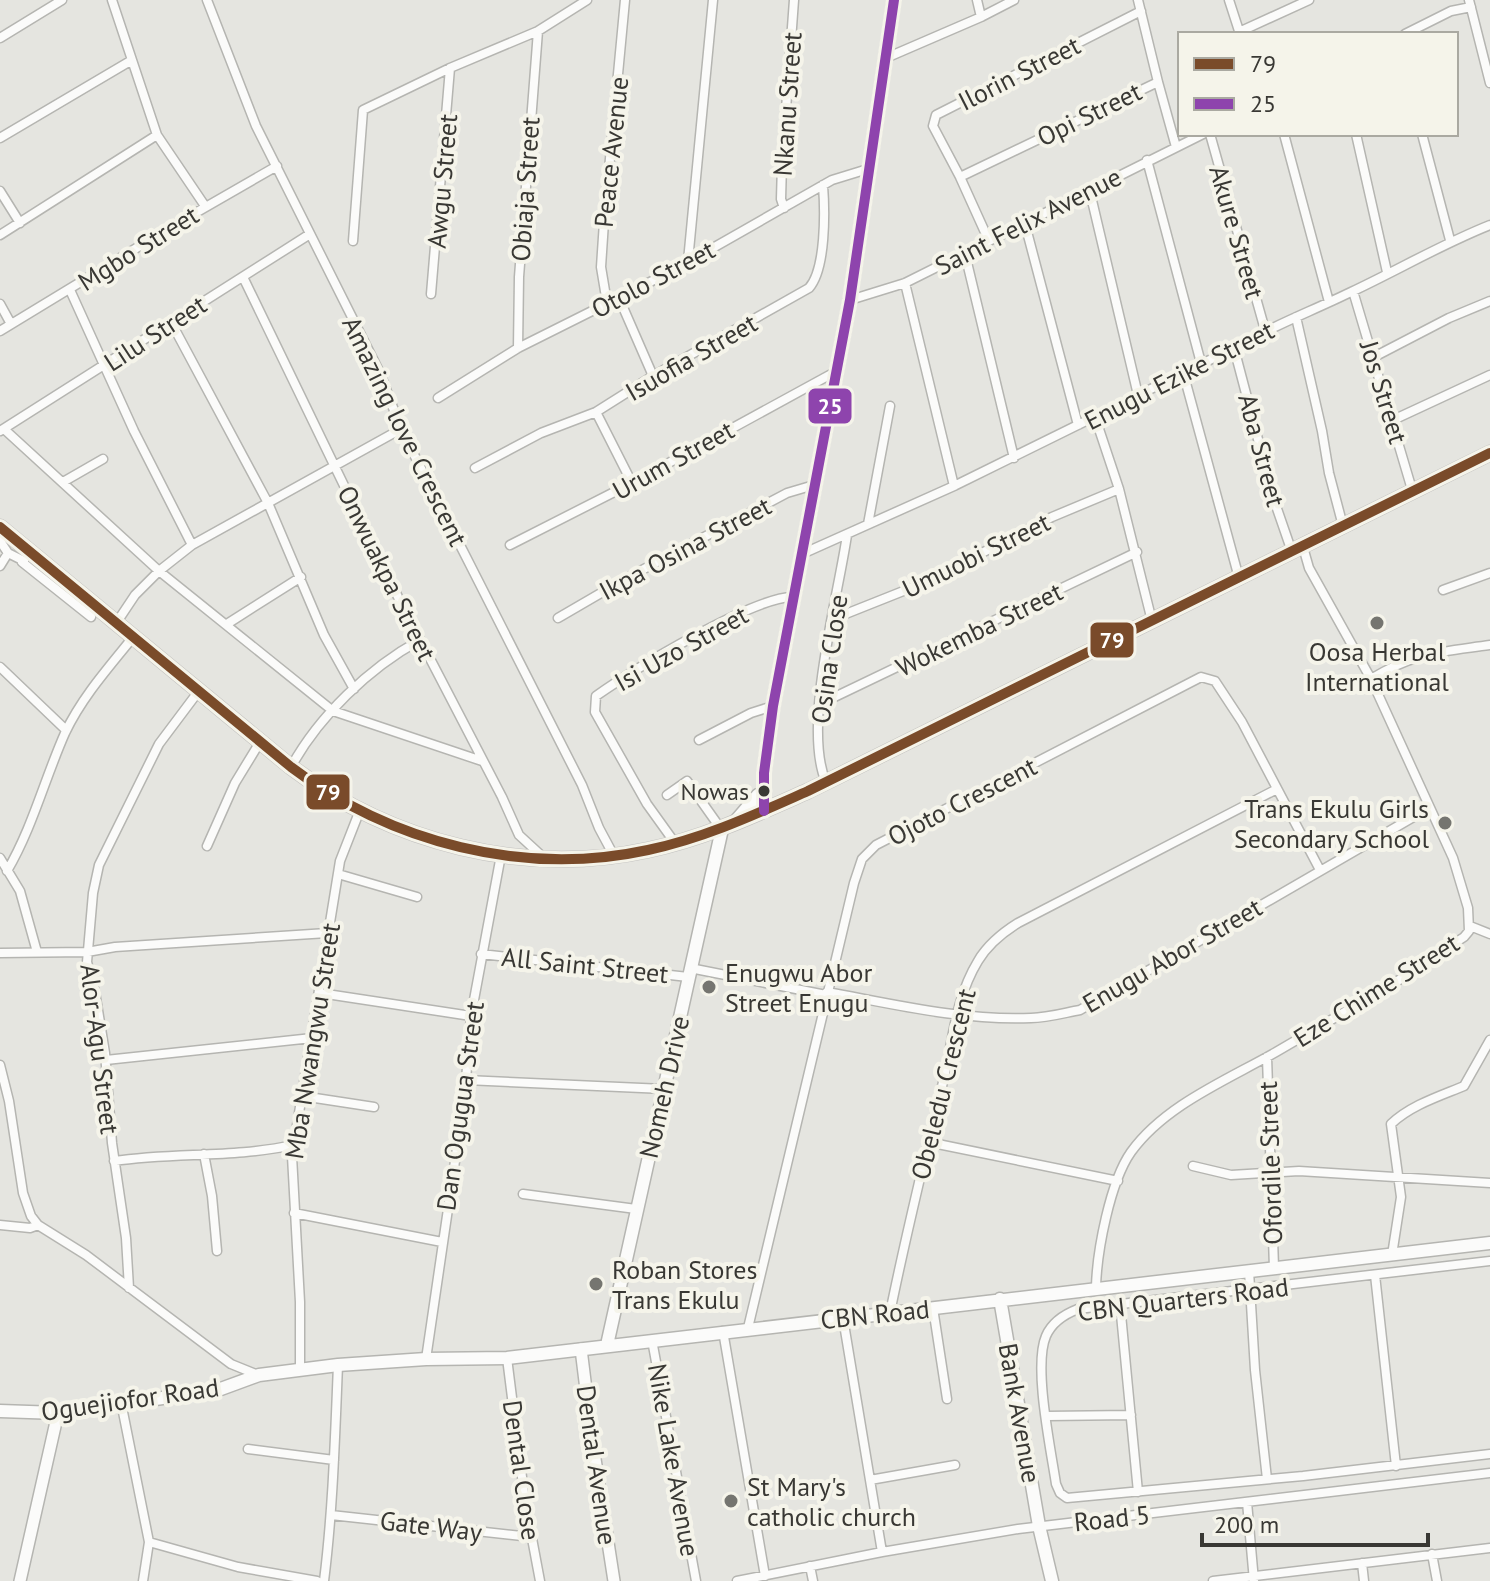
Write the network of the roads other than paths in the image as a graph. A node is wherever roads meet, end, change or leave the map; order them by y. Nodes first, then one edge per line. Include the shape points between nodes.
1 (62, 0) edge
2 (112, 0) edge
3 (207, 0) edge
4 (587, 0) edge
5 (625, 0) edge
6 (713, 0) edge
7 (794, 0) edge
8 (894, 0) edge
9 (977, 0) edge
10 (1014, 0) edge
11 (1138, 0) edge
12 (1229, 0) edge
13 (1309, 0) edge
14 (1470, 3) edge
15 (1141, 11) junction
16 (981, 17) junction
17 (538, 31) junction
18 (1239, 32) edge
19 (1241, 32) edge
20 (1409, 32) edge
21 (0, 38) edge
22 (886, 58) junction
23 (132, 60) junction
24 (450, 68) junction
25 (1158, 82) junction
26 (1490, 83) edge
27 (157, 135) junction
28 (1199, 136) edge
29 (1211, 136) edge
30 (1285, 136) edge
31 (1356, 136) edge
32 (1423, 136) edge
33 (0, 138) edge
34 (1176, 147) junction
35 (1147, 160) junction
36 (277, 166) junction
37 (871, 168) junction
38 (960, 177) junction
39 (823, 185) junction
40 (0, 191) edge
41 (1090, 192) junction
42 (205, 206) junction
43 (784, 208) junction
44 (20, 223) junction
45 (1025, 224) junction
46 (1490, 225) edge
47 (310, 234) junction
48 (0, 235) edge
49 (1450, 240) junction
50 (353, 241) dead end
51 (989, 241) junction
52 (965, 254) junction
53 (688, 261) junction
54 (1387, 272) junction
55 (243, 277) junction
56 (905, 283) junction
57 (70, 290) junction
58 (1353, 291) junction
59 (431, 294) dead end
60 (619, 298) junction
61 (850, 300) junction
62 (1490, 301) edge
63 (1329, 302) junction
64 (607, 303) junction
65 (0, 304) edge
66 (1296, 317) junction
67 (11, 324) junction
68 (172, 324) junction
69 (1265, 330) junction
70 (0, 331) edge
71 (518, 348) junction
72 (1234, 348) junction
73 (1372, 358) junction
74 (1201, 363) junction
75 (104, 366) junction
76 (835, 372) junction
77 (1183, 372) junction
78 (1490, 375) edge
79 (653, 376) junction
80 (1138, 395) junction
81 (438, 398) dead end
82 (890, 406) dead end
83 (596, 412) junction
84 (1095, 417) junction
85 (1393, 420) junction
86 (1078, 425) junction
87 (401, 429) junction
88 (2, 431) edge
89 (1490, 453) edge
90 (1014, 458) junction
91 (103, 459) dead end
92 (335, 466) junction
93 (475, 468) dead end
94 (63, 482) junction
95 (632, 483) junction
96 (814, 485) junction
97 (954, 486) junction
98 (1119, 489) junction
99 (1413, 493) junction
100 (268, 503) junction
101 (868, 524) junction
102 (1343, 526) junction
103 (0, 527) edge
104 (847, 535) junction
105 (0, 541) edge
106 (192, 545) junction
107 (510, 545) dead end
108 (1297, 549) junction
109 (1137, 552) junction
110 (8, 553) junction
111 (802, 554) junction
112 (29, 559) junction
113 (0, 566) edge
114 (159, 571) junction
115 (1490, 573) edge
116 (301, 577) junction
117 (1239, 578) junction
118 (1443, 590) dead end
119 (792, 597) junction
120 (91, 617) dead end
121 (558, 618) dead end
122 (833, 619) junction
123 (1152, 621) junction
124 (117, 622) junction
125 (227, 624) junction
126 (134, 636) junction
127 (420, 640) junction
128 (1490, 645) edge
129 (0, 667) edge
130 (1371, 679) junction
131 (354, 689) junction
132 (198, 692) junction
133 (820, 704) junction
134 (773, 706) junction
135 (333, 711) junction
136 (66, 730) junction
137 (699, 740) dead end
138 (260, 742) junction
139 (482, 761) junction
140 (291, 767) junction
141 (826, 782) junction
142 (1277, 789) junction
143 (761, 792) junction
144 (667, 795) dead end
145 (785, 801) junction
146 (1429, 808) junction
147 (360, 810) junction
148 (760, 812) junction
149 (727, 827) junction
150 (675, 843) junction
151 (207, 846) dead end
152 (501, 855) junction
153 (614, 856) junction
154 (0, 858) edge
155 (545, 859) junction
156 (1320, 870) junction
157 (7, 871) junction
158 (338, 874) junction
159 (417, 897) dead end
160 (1472, 930) junction
161 (327, 933) junction
162 (1490, 934) edge
163 (37, 952) junction
164 (87, 952) junction
165 (0, 953) edge
166 (481, 954) junction
167 (689, 972) junction
168 (320, 993) junction
169 (827, 994) junction
170 (956, 1013) junction
171 (471, 1016) junction
172 (312, 1038) junction
173 (1490, 1040) edge
174 (1267, 1057) junction
175 (106, 1060) junction
176 (0, 1065) edge
177 (466, 1080) junction
178 (664, 1089) junction
179 (302, 1096) junction
180 (374, 1107) dead end
181 (928, 1142) junction
182 (293, 1145) junction
183 (204, 1154) junction
184 (114, 1161) junction
185 (1193, 1166) dead end
186 (1270, 1172) junction
187 (1399, 1178) junction
188 (1118, 1181) junction
189 (1490, 1183) edge
190 (523, 1194) dead end
191 (636, 1209) junction
192 (294, 1213) junction
193 (0, 1225) edge
194 (38, 1225) junction
195 (442, 1242) junction
196 (1490, 1243) edge
197 (217, 1251) dead end
198 (1392, 1255) junction
199 (1490, 1261) edge
200 (1274, 1268) junction
201 (1249, 1271) junction
202 (1375, 1275) junction
203 (1096, 1287) junction
204 (129, 1288) junction
205 (1250, 1290) junction
206 (1000, 1299) junction
207 (1120, 1304) junction
208 (933, 1308) junction
209 (890, 1313) junction
210 (843, 1318) junction
211 (748, 1328) junction
212 (723, 1331) junction
213 (652, 1340) junction
214 (607, 1345) junction
215 (581, 1349) junction
216 (507, 1358) junction
217 (426, 1359) junction
218 (338, 1365) junction
219 (300, 1371) junction
220 (259, 1375) junction
221 (947, 1399) dead end
222 (121, 1402) junction
223 (0, 1411) edge
224 (58, 1413) junction
225 (1131, 1415) junction
226 (1047, 1416) junction
227 (248, 1449) dead end
228 (1490, 1454) edge
229 (334, 1460) junction
230 (955, 1465) dead end
231 (1396, 1466) junction
232 (1490, 1473) edge
233 (1267, 1479) junction
234 (870, 1480) junction
235 (1138, 1492) junction
236 (1247, 1502) junction
237 (331, 1515) junction
238 (1039, 1526) junction
239 (531, 1537) junction
240 (149, 1542) junction
241 (1490, 1548) edge
242 (882, 1552) junction
243 (1432, 1554) junction
244 (1362, 1563) junction
245 (810, 1566) junction
246 (765, 1576) junction
247 (1254, 1578) edge
248 (20, 1581) edge
249 (143, 1581) edge
250 (317, 1581) edge
251 (324, 1581) edge
252 (540, 1581) edge
253 (614, 1581) edge
254 (696, 1581) edge
255 (737, 1581) edge
256 (813, 1581) edge
257 (1052, 1581) edge
258 (1213, 1581) edge
259 (1364, 1581) edge
260 (1437, 1581) edge

1 - 21 street
2 - 23 street
3 - 36 street, Amazing love Crescent
4 - 17 street
5 - 64 street, Peace Avenue via 601,267
6 - 53 street
7 - 43 street, Nkanu Street via 782,164
8 - 22 main road
9 - 16 street
10 - 16 street
11 - 15 street
12 - 18 street
13 - 19 street
14 - 20 street
14 - 26 street
15 - 25 street
15 - 38 street, Ilorin Street via 936,115 933,126
16 - 22 street
17 - 24 street
17 - 71 street, Obiaja Street
22 - 37 main road
23 - 27 street
23 - 33 street
24 - 50 street via 363,110
24 - 59 street, Awgu Street
25 - 34 street, Opi Street
25 - 38 street, Opi Street
27 - 42 street
27 - 44 street
28 - 34 street, Saint Felix Avenue
29 - 69 street, Akure Street
30 - 63 street
31 - 54 street
32 - 49 street
34 - 35 street, Saint Felix Avenue
35 - 41 street, Saint Felix Avenue
35 - 74 street
36 - 42 street, Mgbo Street
36 - 47 street, Amazing love Crescent
37 - 39 street, Otolo Street
37 - 61 main road
38 - 51 street, Ilorin Street
39 - 43 street, Otolo Street
39 - 79 street, Isuofia Street via 820,258 813,284
40 - 44 street
41 - 45 street, Saint Felix Avenue
41 - 80 street
42 - 57 street, Mgbo Street
43 - 53 street, Otolo Street
44 - 48 street
45 - 51 street, Saint Felix Avenue
45 - 86 street
46 - 49 street, Enugu Ezike Street
47 - 55 street, Lilu Street
47 - 87 street, Amazing love Crescent via 380,373
49 - 54 street, Enugu Ezike Street
51 - 52 street, Saint Felix Avenue
52 - 56 street, Saint Felix Avenue
52 - 90 street
53 - 60 street, Otolo Street
54 - 58 street, Enugu Ezike Street
55 - 68 street, Lilu Street
55 - 92 street, Onwuakpa Street
56 - 61 street, Saint Felix Avenue
56 - 97 street
57 - 67 street, Mgbo Street
57 - 75 street
58 - 63 street, Enugu Ezike Street
58 - 73 street, Jos Street
60 - 64 street, Otolo Street
60 - 79 street
61 - 76 main road
62 - 73 street
63 - 66 street, Enugu Ezike Street
64 - 71 street, Otolo Street
65 - 67 street
66 - 69 street, Enugu Ezike Street
66 - 102 street
67 - 70 street, Mgbo Street
68 - 75 street, Lilu Street
68 - 100 street
69 - 72 street, Enugu Ezike Street
71 - 81 street, Otolo Street
72 - 74 street, Enugu Ezike Street
72 - 108 street, Aba Street via 1274,500
73 - 85 street, Jos Street
74 - 77 street, Enugu Ezike Street
75 - 88 street, Lilu Street
75 - 106 street
76 - 95 street, Urum Street
76 - 96 main road
77 - 80 street, Enugu Ezike Street
77 - 117 street
78 - 85 street
79 - 83 street, Isuofia Street
80 - 84 street, Enugu Ezike Street
82 - 101 street
83 - 93 street, Isuofia Street via 541,433
83 - 95 street
84 - 86 street, Enugu Ezike Street
84 - 98 street
85 - 99 street, Jos Street
86 - 90 street, Enugu Ezike Street
87 - 92 street
87 - 153 street, Amazing love Crescent
88 - 94 street
89 - 99 main road
90 - 97 street, Enugu Ezike Street
91 - 94 street
92 - 100 street
92 - 127 street, Onwuakpa Street
94 - 114 street
95 - 107 street, Urum Street
96 - 111 main road
96 - 121 street, Ikpa Osina Street via 787,493
97 - 101 street, Enugu Ezike Street
98 - 109 street
98 - 122 street, Umuobi Street via 921,584
99 - 102 main road
100 - 106 street
100 - 116 street
101 - 104 street, Enugu Ezike Street
102 - 108 main road
103 - 112 main road
104 - 111 street, Enugu Ezike Street
104 - 122 street, Osina Close
105 - 110 street
106 - 114 street
108 - 117 main road
108 - 130 street, Eze Chime Street
109 - 123 street
109 - 133 street, Wokemba Street
110 - 112 street
110 - 113 street
111 - 119 main road
112 - 120 street
112 - 124 main road
114 - 124 street
114 - 125 street
115 - 118 street
116 - 125 street
116 - 131 street via 324,635
117 - 123 main road
119 - 134 main road
119 - 150 street, Isi Uzo Street via 772,599 726,621 596,696 595,712
122 - 133 street, Osina Close
123 - 141 main road
124 - 126 main road
125 - 135 street
126 - 132 main road
126 - 136 street
127 - 131 street
127 - 139 street, Onwuakpa Street
128 - 130 street via 1437,651
129 - 136 street
130 - 146 street, Eze Chime Street
131 - 135 street
132 - 138 main road
132 - 164 street, Alor-Agu Street via 159,744 99,865
133 - 141 street, Osina Close via 820,769
134 - 137 street
134 - 143 main road
135 - 139 street
135 - 140 street via 303,744
136 - 157 street
138 - 140 main road
138 - 151 street
139 - 155 street, Onwuakpa Street via 519,835
140 - 147 main road
141 - 145 main road
142 - 156 street, Ojoto Crescent
142 - 169 street, Ojoto Crescent via 1220,687 1207,678 1194,680 869,851 859,864
142 - 170 street, Obeledu Crescent via 1005,932 977,962
143 - 145 main road
143 - 148 main road
143 - 149 main road
144 - 149 street via 687,781
145 - 148 main road
146 - 156 street, Enugu Abor Street
146 - 160 street, Eze Chime Street via 1459,876
147 - 152 main road via 432,839
147 - 158 street, Mba Nwangwu Street
148 - 149 main road
149 - 150 main road
149 - 167 main road, Nomeh Drive
150 - 153 main road
152 - 155 main road
152 - 166 street, Dan Ogugua Street
153 - 155 main road
154 - 157 street
156 - 170 street, Enugu Abor Street via 1083,1009 1034,1018
157 - 163 street via 20,891
158 - 159 street
158 - 161 street, Mba Nwangwu Street
160 - 162 street
160 - 174 street, Eze Chime Street via 1414,971
161 - 164 street
161 - 168 street, Mba Nwangwu Street
163 - 164 street
163 - 165 street
164 - 175 street, Alor-Agu Street
166 - 167 street, All Saint Street
166 - 171 street, Dan Ogugua Street
167 - 169 street, All Saint Street
167 - 178 main road, Nomeh Drive
168 - 171 street
168 - 172 street, Mba Nwangwu Street
169 - 170 street, Enugu Abor Street
169 - 211 street, Ojoto Crescent
170 - 181 street, Obeledu Crescent
171 - 177 street, Dan Ogugua Street
172 - 175 street
172 - 179 street, Mba Nwangwu Street
173 - 187 street via 1464,1086 1438,1095 1391,1124
174 - 186 street, Ofordile Street
174 - 188 street, Eze Chime Street via 1154,1128 1131,1153
175 - 184 street, Alor-Agu Street
176 - 194 street via 23,1193
177 - 178 street
177 - 195 street, Dan Ogugua Street
178 - 191 main road, Nomeh Drive
179 - 180 street
179 - 182 street, Mba Nwangwu Street
181 - 188 street
181 - 209 street, Obeledu Crescent
182 - 183 street
182 - 192 street, Mba Nwangwu Street
183 - 184 street
183 - 197 street
184 - 204 street, Alor-Agu Street
185 - 186 street via 1231,1175
186 - 187 street
186 - 200 street, Ofordile Street
187 - 189 street
187 - 198 street via 1401,1203
188 - 203 street, Eze Chime Street via 1102,1238
190 - 191 street
191 - 214 main road, Nomeh Drive
192 - 195 street
192 - 219 street, Mba Nwangwu Street
193 - 194 street
194 - 204 street
195 - 217 street, Dan Ogugua Street
196 - 198 main road, CBN Road
198 - 200 main road, CBN Road
199 - 202 street, CBN Quarters Road
200 - 201 main road, CBN Road
201 - 203 main road, CBN Road
201 - 205 street
202 - 205 street, CBN Quarters Road
202 - 231 street
203 - 206 main road, CBN Road
204 - 220 street via 231,1364
205 - 207 street, CBN Quarters Road
205 - 233 street
206 - 208 main road, CBN Road
206 - 238 main road, Bank Avenue
207 - 225 street
207 - 226 street, CBN Quarters Road via 1066,1314 1046,1335 1042,1365
208 - 209 main road, CBN Road
208 - 221 street
209 - 210 main road, CBN Road
210 - 211 main road, CBN Road
210 - 234 street
211 - 212 main road, CBN Road
212 - 213 main road, CBN Road
212 - 246 street
213 - 214 main road, CBN Road
213 - 254 street, Nike Lake Avenue
214 - 215 main road, CBN Road
215 - 216 main road, CBN Road
215 - 253 street, Dental Avenue
216 - 217 main road, CBN Road
216 - 239 street, Dental Close
217 - 218 main road, CBN Road
218 - 219 main road, CBN Road
218 - 229 street
219 - 220 main road, CBN Road
220 - 222 main road, Oguejiofor Road via 218,1390
222 - 224 main road, Oguejiofor Road
222 - 240 street
223 - 224 main road, Oguejiofor Road
224 - 248 street
225 - 226 street
225 - 235 street
226 - 235 street, CBN Quarters Road via 1056,1484 1063,1496
227 - 229 street
228 - 231 street, CBN Quarters Road
229 - 237 street
230 - 234 street
231 - 233 street, CBN Quarters Road
232 - 236 street, Road 5
233 - 235 street, CBN Quarters Road
234 - 242 street
236 - 238 street, Road 5
236 - 247 street
237 - 239 street, Gate Way
237 - 251 street
238 - 242 street, Road 5
238 - 257 main road, Bank Avenue
239 - 252 street, Dental Close
240 - 249 street
240 - 250 street via 238,1567
241 - 243 street
242 - 245 street, Road 5
243 - 244 street
243 - 260 street
244 - 247 street
244 - 259 street
245 - 246 street, Road 5
245 - 256 street
246 - 255 street, Road 5
247 - 258 street

